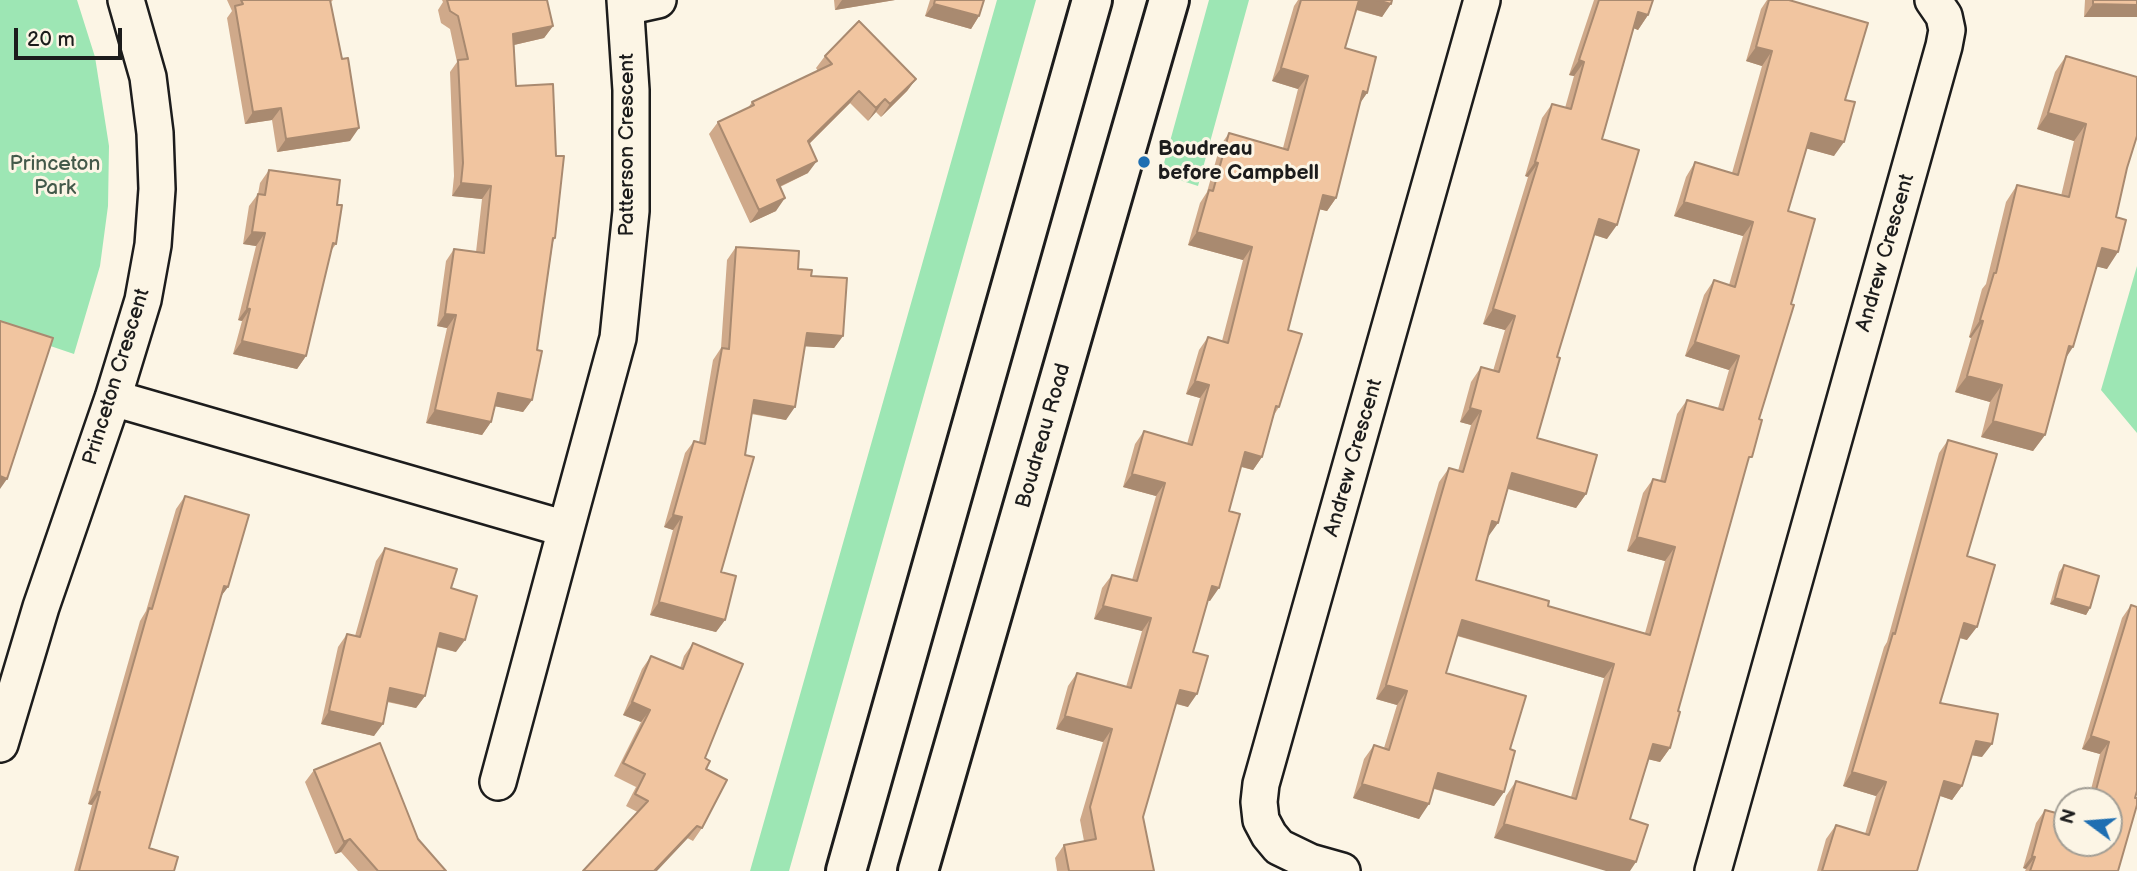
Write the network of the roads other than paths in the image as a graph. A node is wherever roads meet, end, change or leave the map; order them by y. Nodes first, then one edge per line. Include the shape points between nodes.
1 (126, 0) edge
2 (1092, 0) edge
3 (1169, 0) edge
4 (1482, 0) edge
5 (1933, 0) edge
6 (636, 2) edge
7 (113, 398) junction
8 (566, 529) junction
9 (0, 744) edge
10 (498, 782) dead end
11 (846, 871) edge
12 (918, 871) edge
13 (1342, 871) edge
14 (1713, 871) edge

1 - 7 street, Princeton Crescent via 148,77 157,189 143,300
2 - 11 main road
3 - 12 main road, Boudreau Road
4 - 13 street, Andrew Crescent via 1261,784 1261,820 1279,847
5 - 14 street, Andrew Crescent via 1944,16 1944,46
6 - 8 street, Patterson Crescent via 631,211 618,338
7 - 8 street
7 - 9 street, Princeton Crescent via 41,607
8 - 10 street, Patterson Crescent

